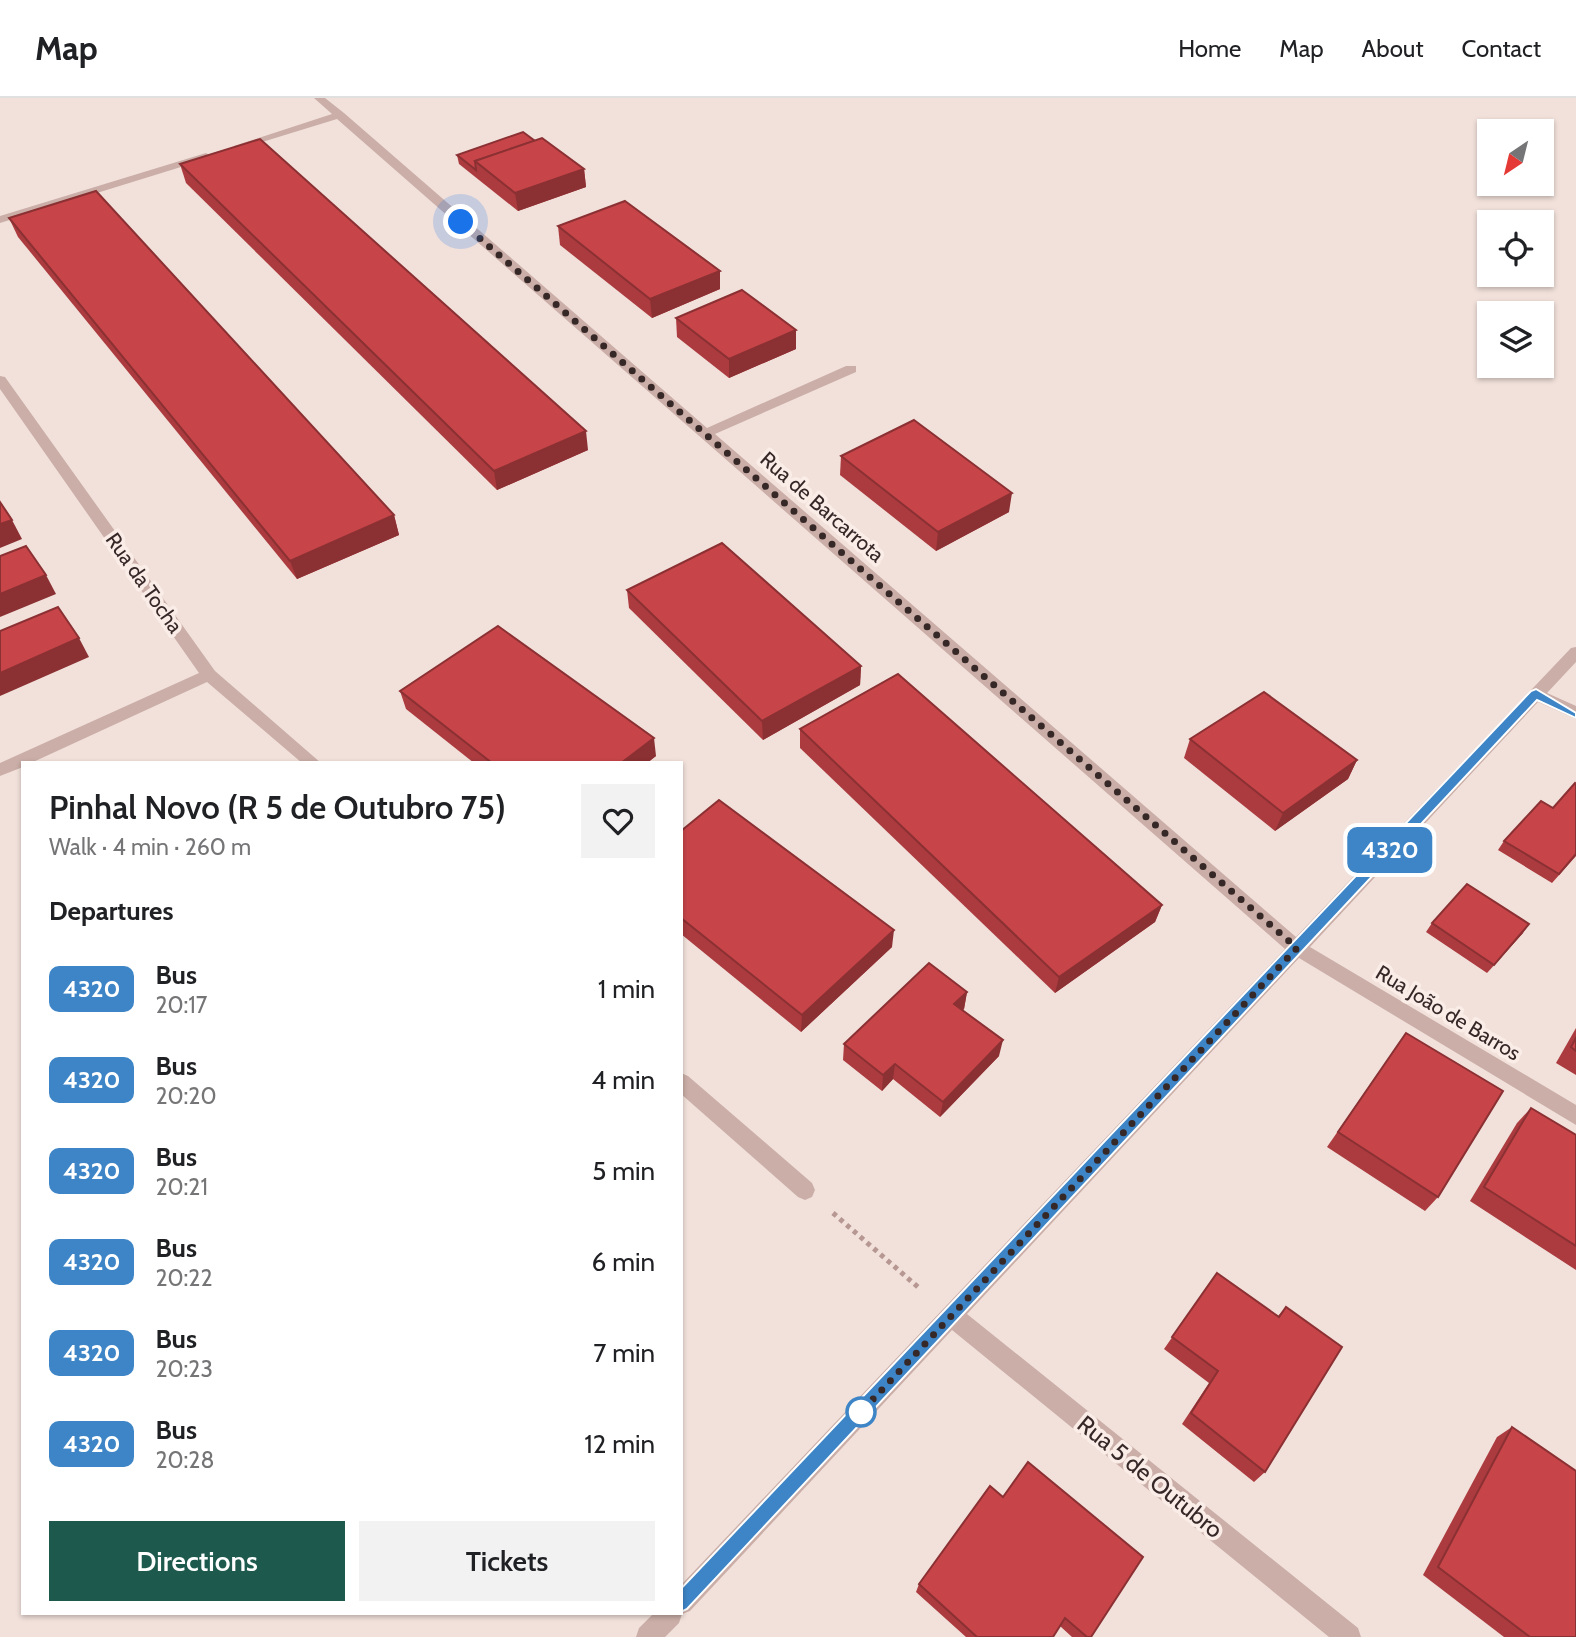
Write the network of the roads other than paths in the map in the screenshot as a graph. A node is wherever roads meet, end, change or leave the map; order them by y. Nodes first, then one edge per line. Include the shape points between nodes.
1 (319, 98) edge
2 (340, 115) junction
3 (0, 220) edge
4 (852, 369) dead end
5 (0, 380) edge
6 (704, 434) junction
7 (1576, 652) edge
8 (209, 675) junction
9 (1536, 694) junction
10 (1576, 713) edge
11 (311, 761) edge
12 (0, 770) edge
13 (1297, 948) junction
14 (683, 1084) edge
15 (1576, 1116) edge
16 (805, 1190) road end
17 (952, 1316) junction
18 (683, 1600) edge
19 (669, 1615) edge
20 (648, 1637) edge
21 (1349, 1637) edge

1 - 2 street, Rua de Barcarrota
2 - 3 street
2 - 6 street, Rua de Barcarrota
4 - 6 street
5 - 8 street, Rua da Tocha
6 - 13 street, Rua de Barcarrota
7 - 9 street
8 - 11 street, Rua da Tocha
8 - 12 street
9 - 10 street
9 - 13 street
13 - 15 street, Rua João de Barros
13 - 17 street
14 - 16 street
17 - 18 street
17 - 21 street, Rua 5 de Outubro
19 - 20 street

